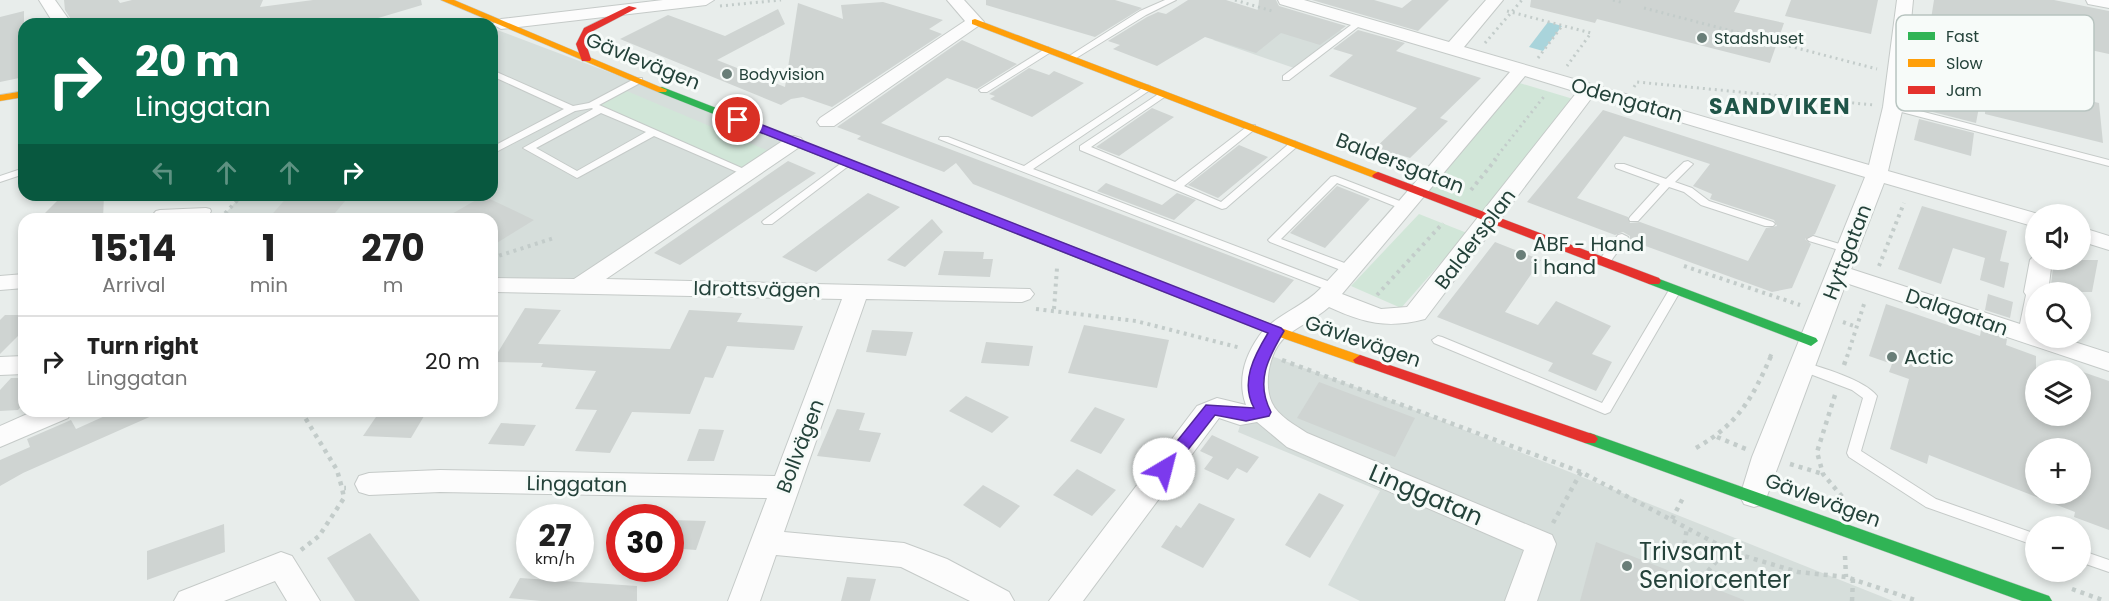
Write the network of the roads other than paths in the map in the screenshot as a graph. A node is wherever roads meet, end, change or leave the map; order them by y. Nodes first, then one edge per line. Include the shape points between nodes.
1 (47, 0) edge
2 (955, 0) edge
3 (1172, 0) edge
4 (1286, 0) edge
5 (1495, 0) edge
6 (1905, 0) edge
7 (2094, 0) edge
8 (437, 3) edge
9 (709, 3) edge
10 (2109, 3) edge
11 (632, 8) junction
12 (1903, 15) edge
13 (59, 18) edge
14 (479, 18) edge
15 (1359, 21) junction
16 (975, 22) junction
17 (498, 24) edge
18 (498, 25) edge
19 (1453, 49) junction
20 (1048, 50) junction
21 (586, 58) junction
22 (1070, 58) junction
23 (1528, 66) junction
24 (1896, 74) edge
25 (498, 76) edge
26 (1286, 78) dead end
27 (639, 80) junction
28 (1147, 88) junction
29 (1589, 89) junction
30 (984, 90) dead end
31 (1162, 94) junction
32 (18, 95) edge
33 (0, 98) edge
34 (597, 107) junction
35 (1893, 107) junction
36 (1896, 108) edge
37 (572, 109) junction
38 (1908, 111) edge
39 (827, 122) dead end
40 (1252, 127) junction
41 (653, 132) junction
42 (944, 140) dead end
43 (794, 142) junction
44 (1295, 144) junction
45 (498, 148) edge
46 (847, 162) junction
47 (2109, 163) edge
48 (1688, 164) dead end
49 (1620, 166) dead end
50 (1024, 170) junction
51 (18, 173) edge
52 (748, 173) junction
53 (1877, 173) junction
54 (0, 179) edge
55 (1669, 183) junction
56 (1176, 187) junction
57 (1412, 199) junction
58 (206, 211) dead end
59 (160, 213) edge
60 (1491, 218) junction
61 (2025, 218) edge
62 (1634, 219) dead end
63 (768, 222) dead end
64 (1769, 224) dead end
65 (1622, 237) dead end
66 (2091, 237) edge
67 (1813, 239) dead end
68 (2109, 243) edge
69 (1844, 261) junction
70 (1604, 262) junction
71 (1351, 270) junction
72 (18, 282) edge
73 (0, 283) edge
74 (498, 285) edge
75 (580, 286) junction
76 (1675, 290) junction
77 (857, 291) junction
78 (1331, 292) junction
79 (1022, 294) dead end
80 (2025, 334) edge
81 (1438, 340) dead end
82 (1811, 341) junction
83 (1270, 342) junction
84 (2066, 348) edge
85 (2109, 362) edge
86 (18, 364) edge
87 (0, 366) edge
88 (1802, 366) junction
89 (1263, 412) junction
90 (45, 417) edge
91 (0, 437) edge
92 (369, 484) road end
93 (784, 487) junction
94 (1754, 496) junction
95 (2025, 536) edge
96 (766, 542) junction
97 (2091, 560) edge
98 (2109, 566) edge
99 (190, 601) edge
100 (304, 601) edge
101 (744, 601) edge
102 (998, 601) edge
103 (1065, 601) edge
104 (1521, 601) edge
105 (2043, 601) edge

1 - 13 street
2 - 16 street
3 - 22 lane via 1143,13
4 - 15 street, Odengatan
5 - 19 street
6 - 12 street, Hyttgatan
7 - 10 street
8 - 14 main road, Gävlevägen
9 - 11 street
11 - 17 street
11 - 21 main road via 586,30 581,43
15 - 19 street, Odengatan
15 - 26 lane
16 - 20 main road, Baldersgatan
16 - 39 street
18 - 21 main road, Gävlevägen
19 - 23 street, Odengatan
20 - 22 main road, Baldersgatan
20 - 30 lane
21 - 27 main road, Gävlevägen
22 - 28 main road, Baldersgatan
23 - 29 street, Odengatan
23 - 57 street
24 - 35 street, Hyttgatan
25 - 37 lane
27 - 34 lane
27 - 43 main road, Gävlevägen
28 - 31 main road, Baldersgatan
28 - 50 lane
29 - 53 street, Odengatan
29 - 60 street, Baldersplan
31 - 40 main road, Baldersgatan
31 - 56 lane via 1084,148
32 - 33 main road
34 - 37 lane
34 - 41 lane
34 - 41 lane via 528,148 577,175
35 - 36 lane
35 - 53 street, Hyttgatan
37 - 45 lane
38 - 47 lane
40 - 44 main road, Baldersgatan
40 - 56 lane
41 - 52 lane
42 - 50 lane
43 - 46 main road, Gävlevägen
43 - 52 street
44 - 56 lane via 1222,206
44 - 57 main road, Baldersgatan
46 - 63 lane
46 - 83 main road, Gävlevägen
48 - 55 lane
49 - 55 lane
50 - 78 lane
51 - 54 lane
52 - 75 street
53 - 61 street, Odengatan
53 - 69 street, Hyttgatan
55 - 62 lane
55 - 64 lane via 1688,190 1705,203
57 - 60 main road, Baldersgatan
57 - 71 street
57 - 71 lane via 1335,179 1274,240
58 - 59 lane
60 - 70 main road, Baldersgatan
60 - 78 street, Baldersplan via 1416,313 1396,319 1377,317
65 - 70 lane
66 - 68 street
67 - 69 lane
69 - 80 street, Dalagatan
69 - 82 street, Hyttgatan
70 - 76 main road, Baldersgatan
71 - 78 street
72 - 73 street
74 - 75 street, Idrottsvägen
75 - 77 street, Idrottsvägen
76 - 81 lane via 1605,408
76 - 82 main road, Baldersgatan
77 - 79 street, Idrottsvägen
77 - 93 street, Bollvägen
78 - 83 street
82 - 88 street, Hyttgatan
83 - 89 street via 1256,374
83 - 94 main road, Gävlevägen
84 - 85 street, Dalagatan
86 - 87 street
88 - 94 street, Hyttgatan
88 - 95 lane via 1870,396 1854,453 1930,503
89 - 103 street via 1240,415 1216,408 1206,413
89 - 104 street, Linggatan via 1297,440 1540,544
90 - 91 street
92 - 93 street, Linggatan via 440,481
93 - 96 street, Bollvägen
94 - 105 main road, Gävlevägen
96 - 101 street, Bollvägen
96 - 102 street via 904,555
97 - 98 lane
99 - 100 street via 281,565

